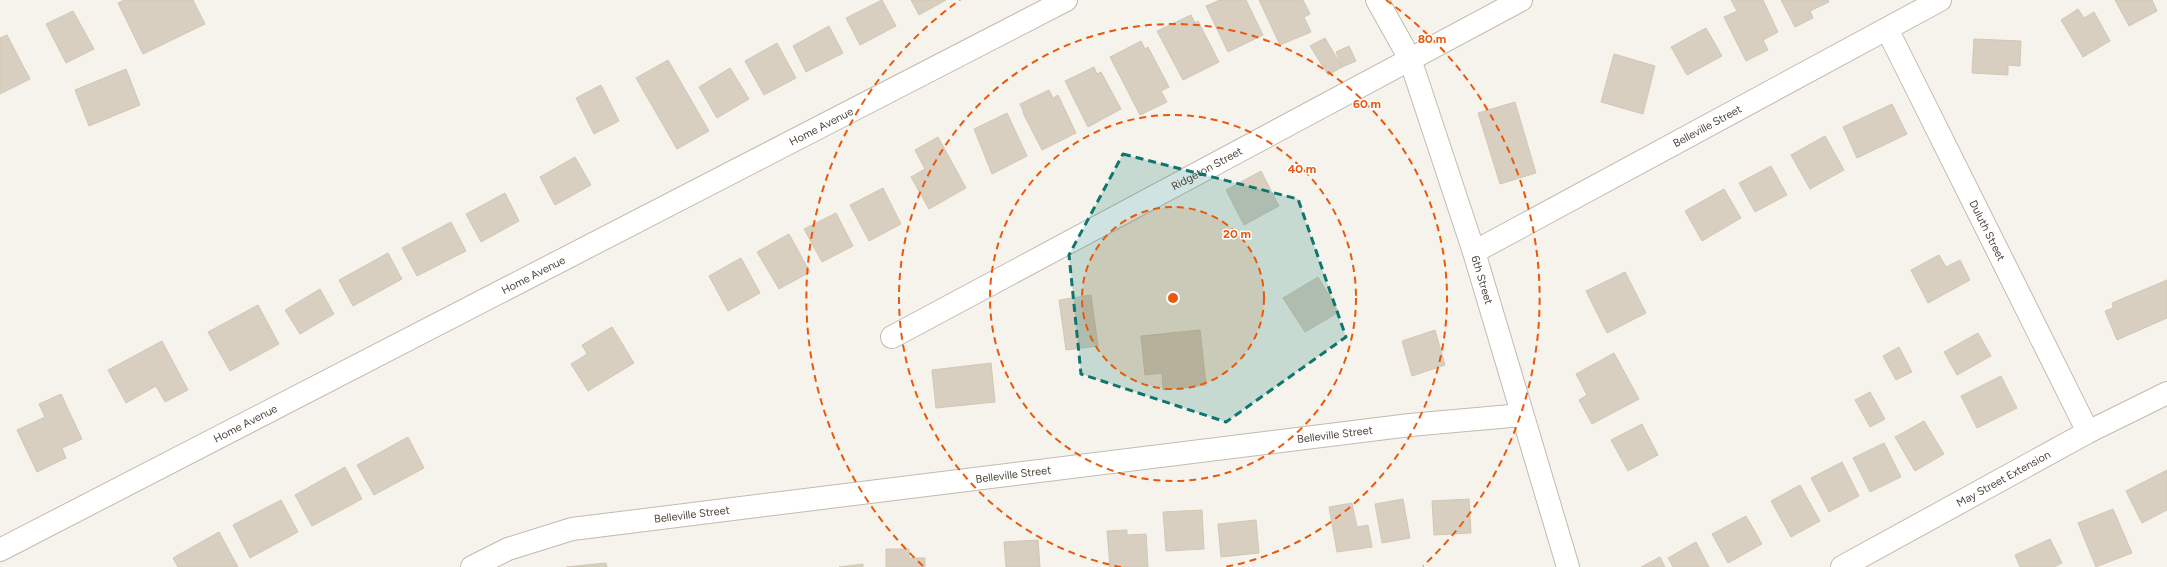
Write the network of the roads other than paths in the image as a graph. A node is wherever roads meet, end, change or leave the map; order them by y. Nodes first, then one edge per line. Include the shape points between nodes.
1 (1066, 0) edge
2 (1377, 0) edge
3 (1521, 0) edge
4 (1940, 0) edge
5 (1887, 29) junction
6 (1410, 59) junction
7 (1474, 252) junction
8 (892, 337) dead end
9 (2167, 393) edge
10 (1522, 415) junction
11 (2088, 432) junction
12 (0, 550) edge
13 (509, 558) edge
14 (472, 567) edge
15 (1568, 567) edge
16 (1842, 567) edge

1 - 12 street, Home Avenue
2 - 6 street, 6th Street
3 - 6 street, Ridgeton Street
4 - 5 street, Belleville Street
5 - 7 street, Belleville Street
5 - 11 street, Duluth Street
6 - 7 street, 6th Street
6 - 8 street, Ridgeton Street
7 - 10 street, 6th Street
9 - 11 street, May Street Extension
10 - 13 street, Belleville Street via 1410,425 572,529
10 - 15 street, 6th Street
11 - 16 street, May Street Extension
13 - 14 street

